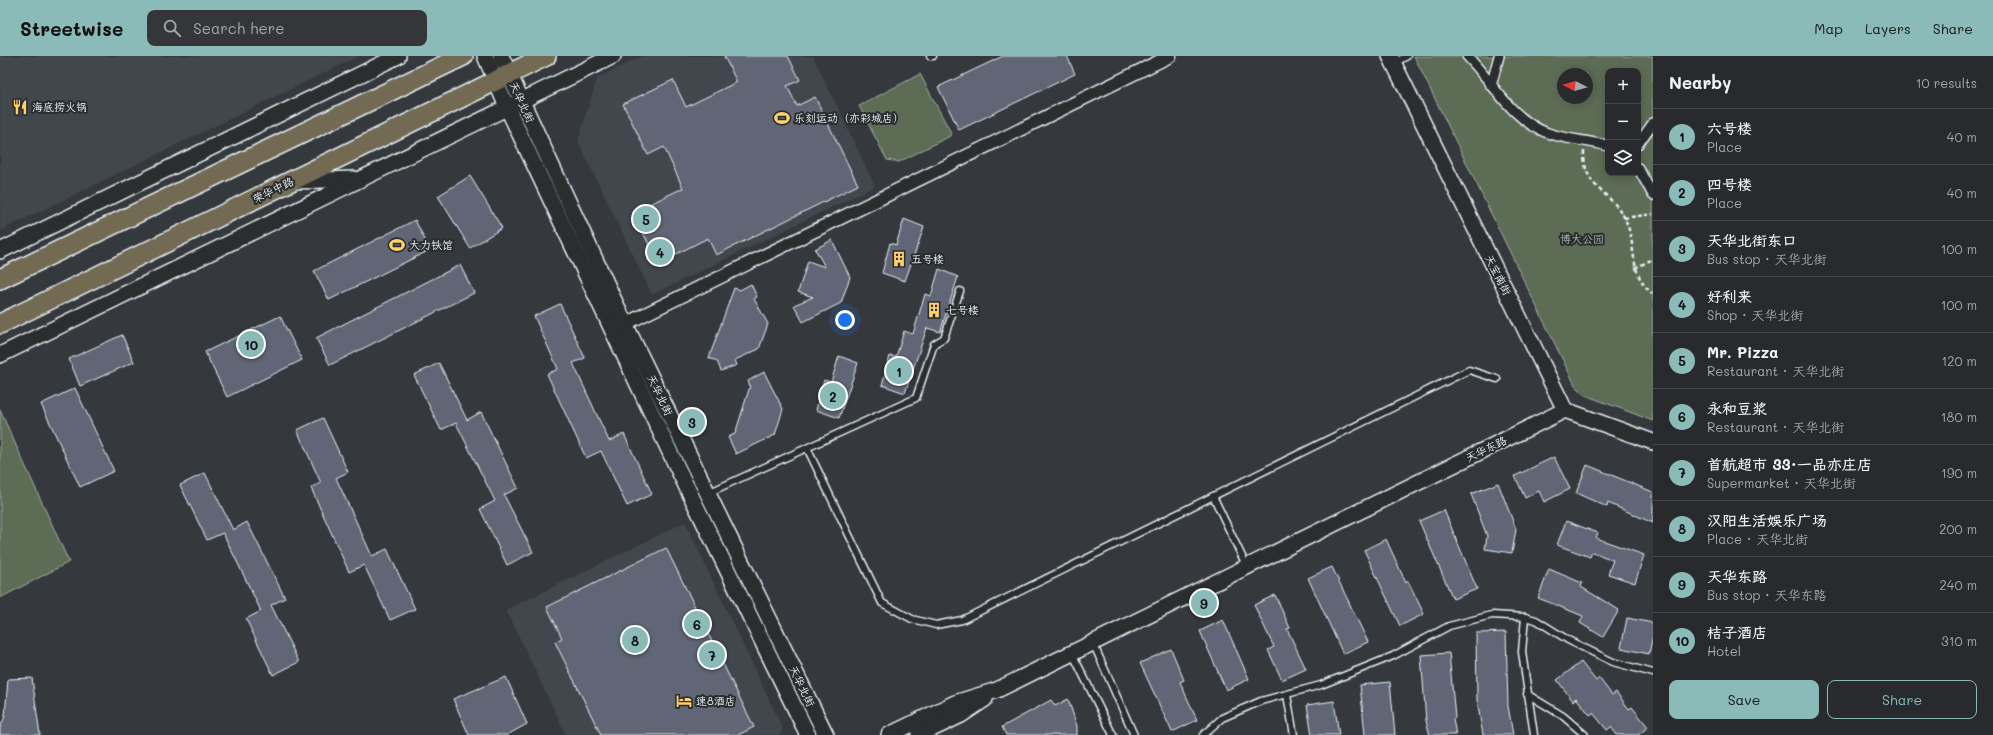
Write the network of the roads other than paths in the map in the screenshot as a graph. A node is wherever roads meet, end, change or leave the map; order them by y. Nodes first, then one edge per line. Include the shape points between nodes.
1 (398, 56) edge
2 (463, 56) edge
3 (485, 56) edge
4 (500, 56) edge
5 (546, 56) edge
6 (613, 56) edge
7 (1170, 56) edge
8 (1407, 56) edge
9 (1467, 56) edge
10 (1498, 56) edge
11 (1391, 60) edge
12 (502, 78) junction
13 (1491, 86) junction
14 (522, 101) junction
15 (507, 107) junction
16 (1653, 123) edge
17 (1641, 140) edge
18 (1605, 145) edge
19 (1641, 173) edge
20 (361, 179) junction
21 (291, 181) junction
22 (1653, 195) edge
23 (0, 251) edge
24 (0, 279) edge
25 (960, 291) dead end
26 (0, 324) edge
27 (625, 324) junction
28 (0, 354) edge
29 (1497, 379) dead end
30 (1565, 410) junction
31 (1653, 442) edge
32 (807, 448) junction
33 (708, 493) junction
34 (1213, 496) junction
35 (1247, 566) junction
36 (1525, 617) junction
37 (1093, 642) junction
38 (1072, 652) junction
39 (1653, 673) edge
40 (997, 690) junction
41 (1527, 694) junction
42 (1287, 695) junction
43 (808, 735) edge
44 (826, 735) edge
45 (889, 735) edge
46 (919, 735) edge
47 (1113, 735) edge
48 (1134, 735) edge
49 (1203, 735) edge
50 (1294, 735) edge
51 (1534, 735) edge
52 (1585, 735) edge

1 - 23 street
2 - 24 main road
3 - 12 street
4 - 12 street
5 - 12 main road, 荣华中路
6 - 14 street
7 - 27 street
8 - 11 lane
9 - 13 street
10 - 13 street
11 - 30 street, 天宝南街
12 - 14 street, 天华北街
12 - 15 street, 天华北街
12 - 21 main road, 荣华中路
13 - 18 street via 1525,121 1546,132
14 - 15 street
14 - 27 street, 天华北街
15 - 20 street
15 - 43 street, 天华北街 via 676,465
16 - 17 street
19 - 22 street
20 - 21 street
20 - 28 street
21 - 26 main road, 荣华中路
25 - 32 lane via 944,338 934,344 916,398
27 - 33 street, 天华北街
29 - 34 lane via 1469,370
30 - 31 street
30 - 35 street, 天华东路
32 - 33 lane
32 - 34 lane via 882,603 912,619 936,625 962,620
33 - 44 street, 天华北街
34 - 35 lane
35 - 37 street, 天华东路
36 - 39 lane via 1536,620 1568,640 1613,662
36 - 41 lane via 1522,652
36 - 42 lane via 1492,615 1449,626 1393,656 1321,685
37 - 38 street, 天华东路
37 - 48 lane
38 - 40 street, 天华东路
38 - 47 lane
40 - 45 street, 天华东路 via 955,704
40 - 46 street, 天华东路 via 962,715
41 - 51 lane
41 - 52 lane via 1562,716
42 - 49 lane via 1261,702 1222,718
42 - 50 lane

